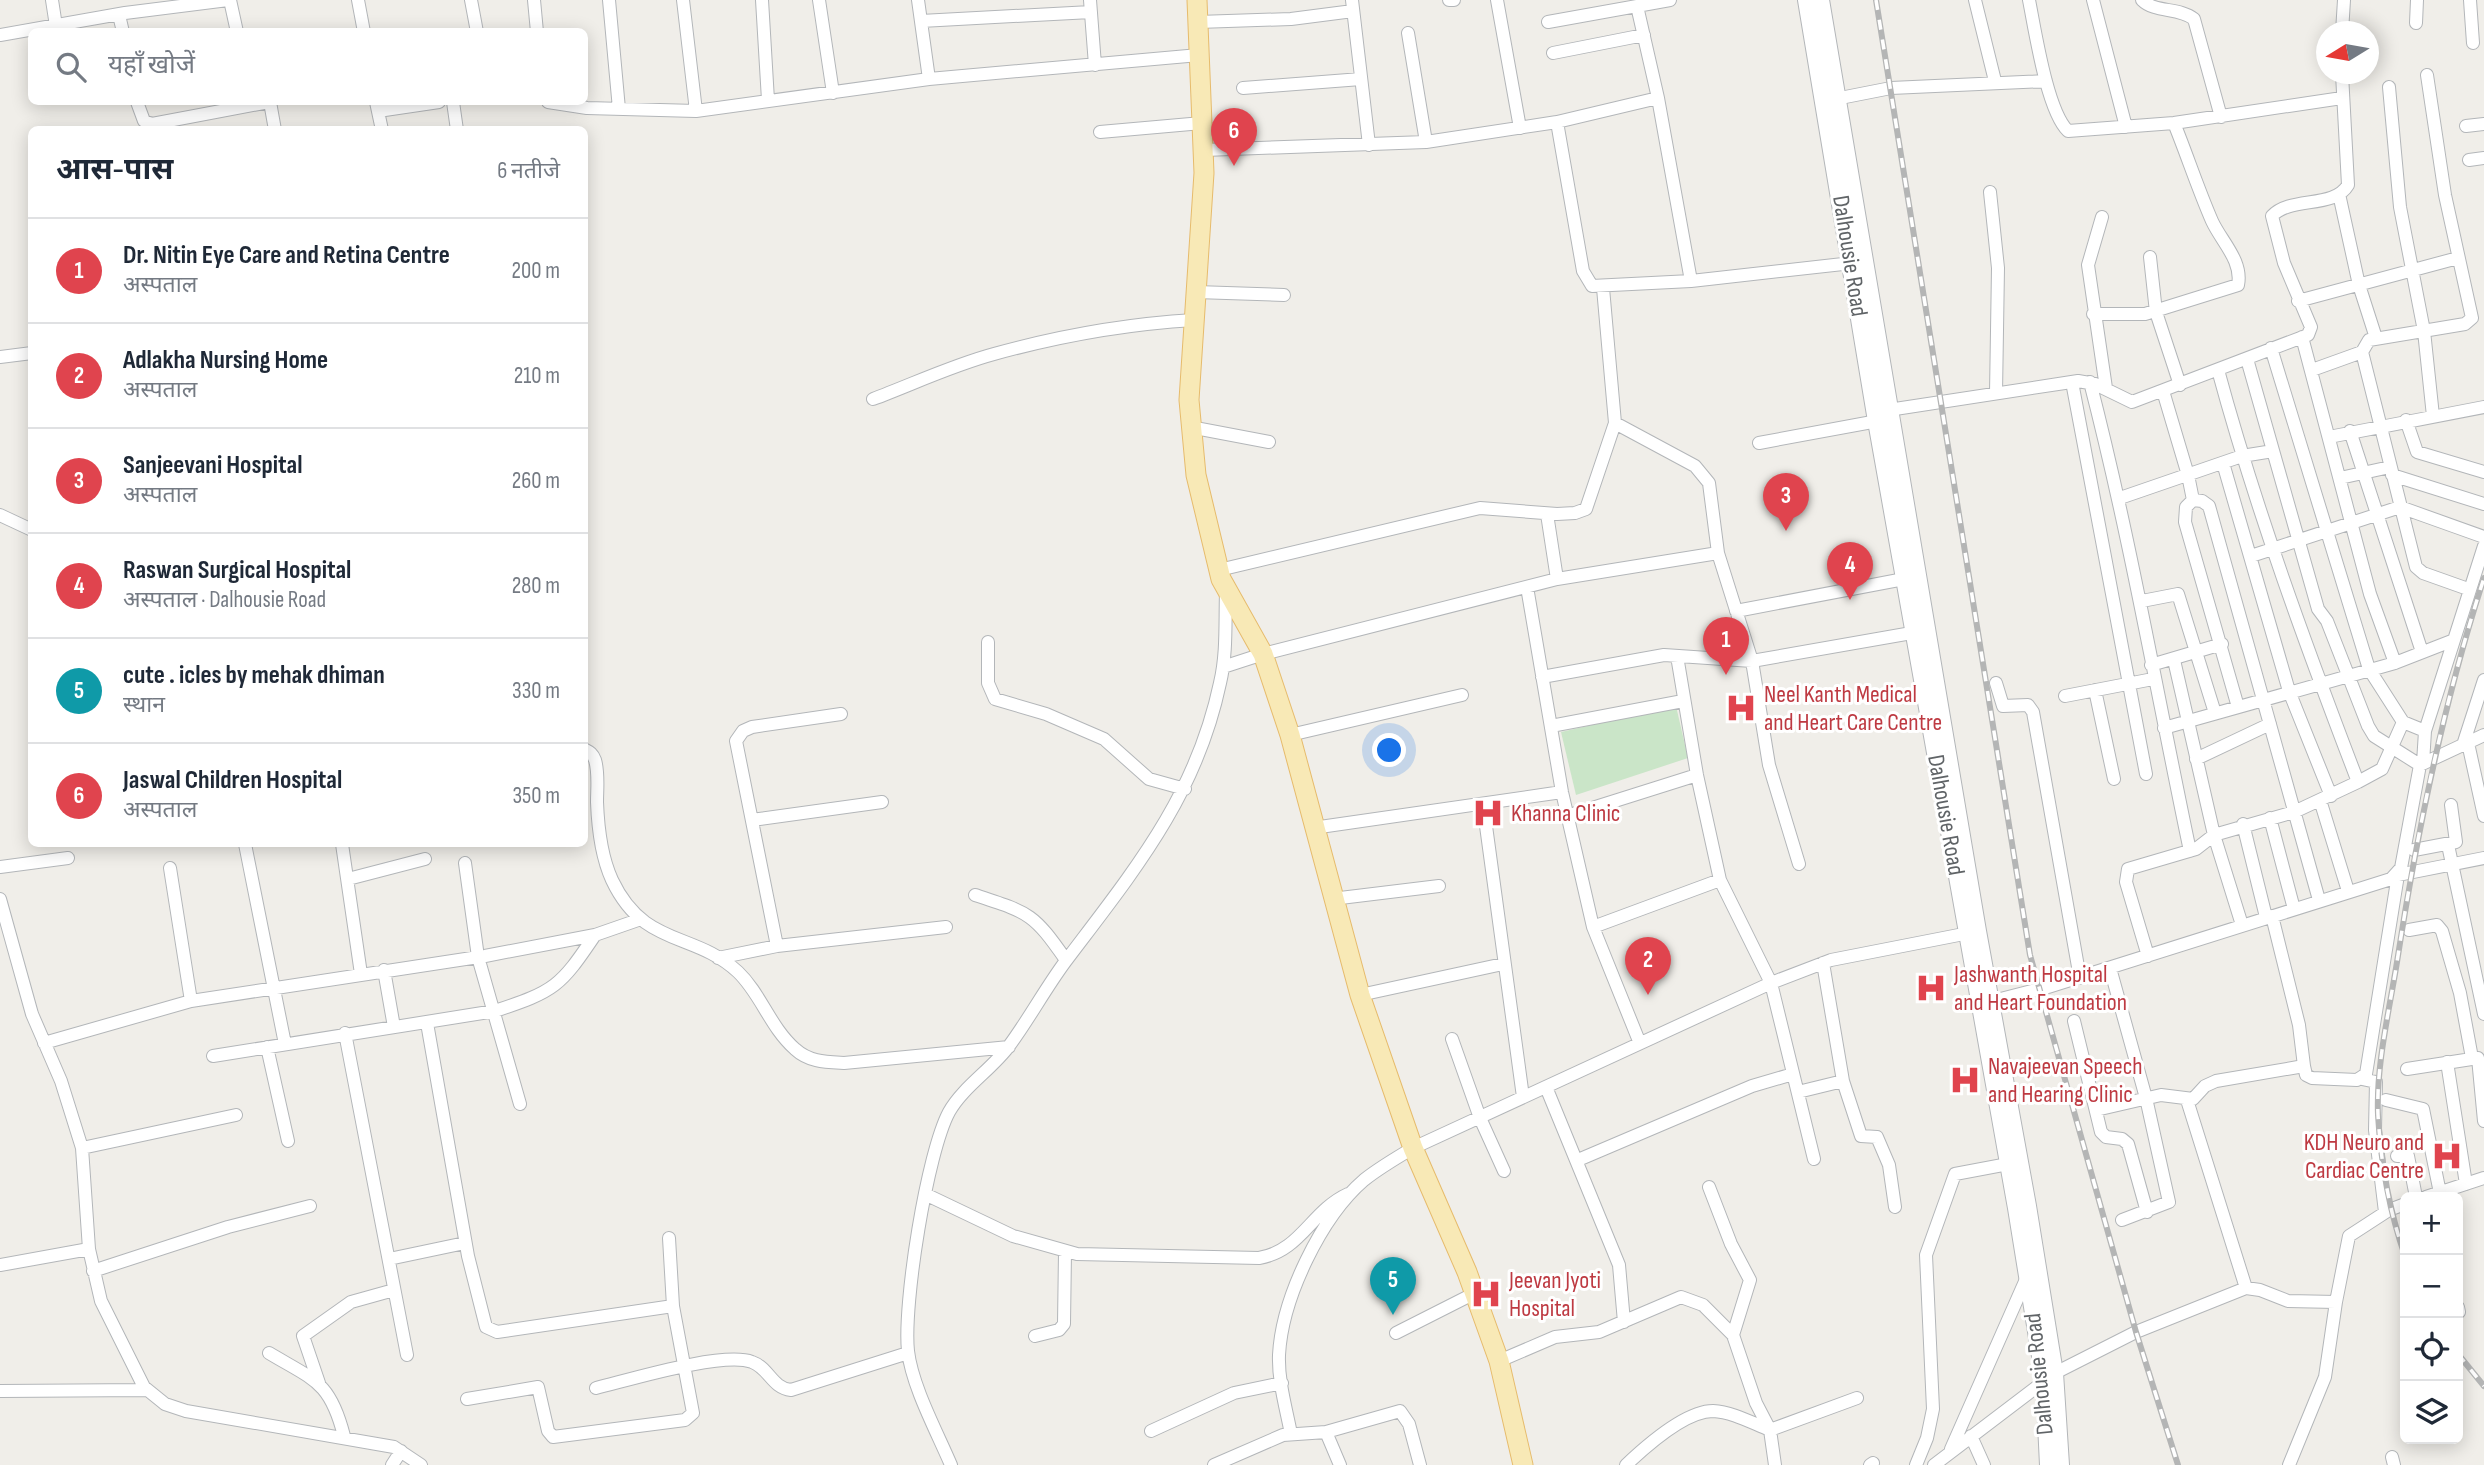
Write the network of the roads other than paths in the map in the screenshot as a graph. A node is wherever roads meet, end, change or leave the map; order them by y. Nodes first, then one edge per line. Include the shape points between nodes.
1 (52, 0) edge
2 (229, 0) edge
3 (358, 0) edge
4 (471, 0) edge
5 (534, 0) edge
6 (609, 0) edge
7 (683, 0) edge
8 (762, 0) edge
9 (820, 0) edge
10 (918, 0) edge
11 (1197, 0) edge
12 (1497, 0) edge
13 (1670, 0) edge
14 (1806, 0) edge
15 (1821, 0) edge
16 (1975, 0) edge
17 (2029, 0) edge
18 (2093, 0) edge
19 (2141, 0) edge
20 (2344, 0) edge
21 (2417, 0) edge
22 (2470, 0) edge
23 (158, 5) edge
24 (1352, 5) edge
25 (1090, 6) edge
26 (1637, 6) junction
27 (123, 9) edge
28 (2343, 21) edge
29 (921, 22) junction
30 (1198, 22) junction
31 (1548, 22) dead end
32 (2416, 23) dead end
33 (56, 26) junction
34 (44, 28) edge
35 (123, 28) edge
36 (236, 28) edge
37 (363, 28) edge
38 (476, 28) edge
39 (537, 28) edge
40 (28, 30) edge
41 (1408, 33) dead end
42 (0, 35) edge
43 (1644, 35) junction
44 (2473, 43) dead end
45 (1553, 52) dead end
46 (1199, 55) junction
47 (1095, 65) junction
48 (2427, 75) dead end
49 (929, 79) junction
50 (1361, 79) junction
51 (1995, 81) junction
52 (2046, 81) junction
53 (2342, 84) edge
54 (2389, 87) dead end
55 (1243, 88) dead end
56 (832, 93) junction
57 (1658, 98) junction
58 (2342, 98) junction
59 (768, 100) junction
60 (1830, 100) junction
61 (137, 105) edge
62 (245, 105) edge
63 (271, 105) edge
64 (453, 105) edge
65 (579, 105) edge
66 (377, 106) edge
67 (620, 109) junction
68 (696, 111) junction
69 (2221, 117) junction
70 (1557, 122) junction
71 (1202, 123) junction
72 (2174, 123) junction
73 (180, 124) edge
74 (2484, 124) edge
75 (274, 126) edge
76 (381, 126) edge
77 (456, 126) edge
78 (2466, 126) dead end
79 (2126, 127) junction
80 (1520, 128) junction
81 (1100, 132) dead end
82 (1426, 142) junction
83 (1369, 145) junction
84 (1204, 150) junction
85 (2484, 158) edge
86 (2469, 160) dead end
87 (1990, 192) dead end
88 (2339, 194) junction
89 (2102, 217) dead end
90 (2150, 257) dead end
91 (2458, 258) junction
92 (1852, 263) junction
93 (2411, 270) junction
94 (1692, 281) junction
95 (2359, 285) junction
96 (1603, 288) junction
97 (1196, 292) junction
98 (1284, 295) dead end
99 (2298, 300) junction
100 (2157, 312) junction
101 (2093, 314) junction
102 (1194, 320) junction
103 (2424, 331) junction
104 (2302, 337) junction
105 (2376, 338) junction
106 (2271, 348) junction
107 (2362, 352) junction
108 (28, 354) edge
109 (0, 357) edge
110 (2247, 359) junction
111 (2218, 370) junction
112 (2312, 370) junction
113 (2072, 382) junction
114 (2090, 382) junction
115 (2179, 384) junction
116 (2106, 388) junction
117 (2163, 391) junction
118 (1996, 393) junction
119 (873, 399) dead end
120 (2484, 407) edge
121 (1882, 415) junction
122 (2433, 416) junction
123 (2406, 420) junction
124 (1615, 423) junction
125 (2378, 426) junction
126 (1190, 427) junction
127 (2350, 431) junction
128 (2329, 437) junction
129 (1269, 442) dead end
130 (1759, 443) dead end
131 (2273, 451) junction
132 (2242, 456) junction
133 (2223, 463) junction
134 (2391, 471) junction
135 (2484, 472) edge
136 (2363, 474) junction
137 (2188, 475) junction
138 (2340, 478) junction
139 (2120, 498) junction
140 (2193, 500) junction
141 (2484, 505) edge
142 (2400, 507) junction
143 (1547, 514) junction
144 (0, 515) edge
145 (2376, 515) junction
146 (2351, 523) junction
147 (28, 528) edge
148 (2328, 531) junction
149 (2484, 537) edge
150 (2299, 540) junction
151 (2484, 546) edge
152 (2274, 548) junction
153 (1718, 553) junction
154 (2251, 556) junction
155 (1219, 570) junction
156 (1557, 579) junction
157 (1904, 579) junction
158 (1527, 587) junction
159 (2468, 589) junction
160 (1226, 590) junction
161 (2142, 601) junction
162 (1736, 611) junction
163 (1921, 632) junction
164 (2454, 640) junction
165 (988, 642) dead end
166 (2222, 644) junction
167 (2421, 652) junction
168 (2196, 653) junction
169 (1263, 654) junction
170 (1677, 656) junction
171 (2174, 660) junction
172 (1752, 661) junction
173 (2395, 663) junction
174 (2151, 665) junction
175 (1223, 667) junction
176 (2369, 669) junction
177 (2349, 675) junction
178 (1542, 677) junction
179 (2153, 679) junction
180 (2484, 680) edge
181 (2321, 682) junction
182 (1996, 683) dead end
183 (2127, 684) junction
184 (2095, 690) junction
185 (2288, 691) junction
186 (1462, 695) dead end
187 (2065, 696) dead end
188 (2264, 700) junction
189 (1683, 701) junction
190 (2238, 707) junction
191 (2215, 713) junction
192 (841, 714) dead end
193 (2187, 721) junction
194 (2403, 722) junction
195 (2270, 724) junction
196 (1551, 726) junction
197 (2164, 728) junction
198 (2426, 731) junction
199 (1290, 735) junction
200 (2484, 735) edge
201 (2466, 744) junction
202 (2392, 749) junction
203 (588, 752) edge
204 (2196, 759) junction
205 (2421, 764) junction
206 (2146, 774) dead end
207 (1697, 775) junction
208 (2114, 779) dead end
209 (2358, 782) junction
210 (1185, 789) junction
211 (1562, 792) junction
212 (2325, 798) junction
213 (882, 802) dead end
214 (1483, 804) junction
215 (2451, 805) dead end
216 (2294, 812) junction
217 (1567, 816) junction
218 (2484, 816) edge
219 (2270, 818) junction
220 (752, 820) junction
221 (2243, 824) junction
222 (1312, 828) junction
223 (2214, 835) junction
224 (2448, 845) junction
225 (246, 847) edge
226 (343, 847) edge
227 (2414, 850) dead end
228 (2190, 851) junction
229 (68, 858) dead end
230 (2484, 858) edge
231 (425, 859) dead end
232 (464, 863) dead end
233 (1799, 864) dead end
234 (2451, 864) junction
235 (0, 867) edge
236 (170, 868) dead end
237 (2398, 875) junction
238 (348, 879) junction
239 (1720, 880) junction
240 (1439, 886) dead end
241 (2348, 891) junction
242 (975, 895) dead end
243 (0, 899) edge
244 (1332, 899) junction
245 (2319, 900) junction
246 (2294, 909) junction
247 (2269, 916) junction
248 (641, 919) junction
249 (2242, 925) junction
250 (946, 927) dead end
251 (1593, 927) junction
252 (2409, 930) dead end
253 (1973, 932) junction
254 (595, 935) junction
255 (777, 946) junction
256 (2148, 956) junction
257 (478, 957) junction
258 (718, 958) junction
259 (1066, 960) junction
260 (1823, 963) junction
261 (1503, 964) junction
262 (2110, 968) junction
263 (384, 970) junction
264 (361, 974) junction
265 (2080, 978) junction
266 (1771, 982) junction
267 (273, 986) junction
268 (2482, 992) edge
269 (2460, 993) junction
270 (1360, 995) junction
271 (191, 1001) junction
272 (1984, 1003) junction
273 (495, 1011) junction
274 (2484, 1014) edge
275 (2074, 1021) dead end
276 (427, 1023) junction
277 (394, 1027) junction
278 (345, 1033) junction
279 (1452, 1040) dead end
280 (1639, 1041) junction
281 (44, 1043) junction
282 (285, 1044) junction
283 (268, 1047) junction
284 (1009, 1047) junction
285 (213, 1056) dead end
286 (2478, 1057) edge
287 (2447, 1062) junction
288 (2304, 1066) junction
289 (2407, 1069) dead end
290 (1793, 1074) junction
291 (2362, 1079) junction
292 (1843, 1081) junction
293 (1546, 1087) junction
294 (1798, 1092) junction
295 (1523, 1097) junction
296 (2146, 1098) junction
297 (2187, 1100) junction
298 (2386, 1100) dead end
299 (520, 1104) dead end
300 (2096, 1110) junction
301 (236, 1115) dead end
302 (1480, 1118) junction
303 (2484, 1121) edge
304 (288, 1141) dead end
305 (82, 1148) junction
306 (1413, 1148) junction
307 (2397, 1156) dead end
308 (1814, 1159) dead end
309 (1578, 1160) junction
310 (2008, 1164) junction
311 (1504, 1171) dead end
312 (2484, 1178) edge
313 (2466, 1184) junction
314 (1710, 1187) dead end
315 (2415, 1192) edge
316 (2440, 1192) edge
317 (2443, 1192) edge
318 (1351, 1193) junction
319 (927, 1195) junction
320 (310, 1206) dead end
321 (2400, 1206) edge
322 (1895, 1208) dead end
323 (2147, 1212) junction
324 (2385, 1212) junction
325 (2122, 1220) dead end
326 (668, 1238) dead end
327 (466, 1243) junction
328 (89, 1249) junction
329 (1065, 1252) junction
330 (2036, 1254) junction
331 (389, 1259) junction
332 (0, 1265) edge
333 (93, 1270) junction
334 (2027, 1276) junction
335 (2246, 1289) junction
336 (394, 1290) junction
337 (1475, 1293) junction
338 (2336, 1302) junction
339 (673, 1307) junction
340 (1624, 1322) junction
341 (1396, 1333) dead end
342 (1733, 1335) junction
343 (1035, 1336) dead end
344 (269, 1353) dead end
345 (908, 1353) junction
346 (407, 1355) dead end
347 (1499, 1361) junction
348 (684, 1367) junction
349 (2049, 1377) junction
350 (319, 1383) junction
351 (1282, 1384) junction
352 (596, 1388) dead end
353 (147, 1390) junction
354 (0, 1391) edge
355 (1857, 1398) dead end
356 (467, 1399) dead end
357 (1770, 1430) junction
358 (1151, 1431) dead end
359 (1326, 1432) junction
360 (1291, 1434) junction
361 (344, 1436) junction
362 (1971, 1436) junction
363 (401, 1451) junction
364 (1949, 1452) junction
365 (391, 1465) edge
366 (421, 1465) edge
367 (951, 1465) edge
368 (1214, 1465) edge
369 (1340, 1465) edge
370 (1420, 1465) edge
371 (1523, 1465) edge
372 (1626, 1465) edge
373 (1775, 1465) edge
374 (1916, 1465) edge
375 (1934, 1465) edge
376 (1984, 1465) edge
377 (2048, 1465) edge
378 (2061, 1465) edge
379 (2289, 1465) edge

1 - 33 street
2 - 23 street
2 - 36 street
3 - 37 street
4 - 38 street
5 - 39 street
6 - 67 street
7 - 68 street
8 - 59 street
9 - 56 street
10 - 29 street
11 - 30 main road
12 - 80 street
13 - 26 street
14 - 60 street, Dalhousie Road
15 - 60 street, Dalhousie Road
16 - 51 street
17 - 52 street
18 - 79 street
19 - 69 street via 2194,19
20 - 28 street
21 - 32 street
22 - 44 street
23 - 27 street
24 - 30 street via 1291,19
24 - 50 street
25 - 29 street
25 - 47 street
26 - 31 street
26 - 43 street
27 - 33 street
27 - 35 street
29 - 49 street
30 - 46 main road
33 - 34 street
40 - 42 street
41 - 82 street
43 - 45 street
43 - 57 street
46 - 47 street
46 - 71 main road
47 - 49 street
48 - 91 street
49 - 56 street
50 - 55 street
50 - 83 street
51 - 52 street
51 - 60 street via 1891,88
52 - 79 street via 2068,131
53 - 58 street
54 - 93 street via 2398,197
56 - 59 street
57 - 70 street
57 - 94 street
58 - 69 street
58 - 88 street via 2349,174 2348,185
59 - 68 street
60 - 92 street, Dalhousie Road
60 - 121 street, Dalhousie Road
61 - 73 street via 148,123
62 - 73 street
63 - 75 street
64 - 77 street
65 - 67 street
66 - 76 street
67 - 68 street
69 - 72 street
70 - 80 street
70 - 96 street via 1583,271 1588,283
71 - 81 street
71 - 84 main road
72 - 79 street
72 - 100 street via 2212,220 2228,243 2239,281 2234,289
74 - 78 street
80 - 82 street
82 - 83 street
83 - 84 street
84 - 97 main road
85 - 86 street
87 - 118 street via 1999,285
88 - 95 street
88 - 99 street via 2281,209 2272,216
89 - 101 street via 2088,265
90 - 100 street
91 - 93 street
91 - 103 street via 2472,318 2465,324
92 - 94 street
92 - 121 street, Dalhousie Road
93 - 95 street
93 - 103 street
94 - 96 street
95 - 99 street
95 - 105 street
96 - 124 street
97 - 98 street
97 - 102 main road
99 - 104 street via 2311,327
100 - 101 street
100 - 115 street
101 - 116 street
102 - 119 street via 1119,327 1035,343 991,354
102 - 126 main road
103 - 105 street
103 - 122 street
104 - 106 street
104 - 112 street
105 - 107 street via 2365,344
106 - 110 street
106 - 148 street
107 - 112 street
107 - 125 street
108 - 109 street
110 - 111 street
110 - 131 street
111 - 115 street
111 - 132 street
112 - 128 street
113 - 114 street
113 - 118 street
113 - 183 street
114 - 116 street
114 - 139 street
115 - 117 street
116 - 117 street via 2128,401
117 - 137 street
118 - 121 street
120 - 122 street
121 - 130 street
121 - 157 street, Dalhousie Road
121 - 163 street, Dalhousie Road
122 - 123 street
123 - 125 street
123 - 135 street via 2417,452
124 - 143 street via 1589,506 1575,513
124 - 153 street via 1703,473 1711,489
125 - 127 street
125 - 134 street
126 - 129 street
126 - 155 main road via 1196,475
127 - 128 street
127 - 136 street
128 - 138 street
131 - 132 street
131 - 150 street
132 - 133 street
132 - 152 street
133 - 137 street
133 - 154 street
134 - 136 street
134 - 141 street
134 - 142 street
136 - 138 street
136 - 145 street
137 - 139 street
137 - 140 street
138 - 146 street
139 - 161 street
140 - 166 street via 2186,507 2185,522
140 - 188 street via 2208,506
142 - 145 street
142 - 149 street
142 - 159 street via 2419,571
143 - 155 street via 1480,508
143 - 156 street
144 - 147 street
145 - 146 street
145 - 167 street
146 - 148 street
146 - 173 street
148 - 150 street
148 - 176 street
150 - 152 street
150 - 177 street via 2318,609
151 - 159 street
152 - 154 street
152 - 181 street
153 - 156 street
153 - 162 street
154 - 185 street
155 - 160 main road
156 - 158 street
157 - 162 street
157 - 163 street, Dalhousie Road
158 - 169 street
158 - 178 street
159 - 164 street
160 - 169 main road
160 - 175 street
161 - 168 street via 2178,594
161 - 174 street
162 - 172 street
163 - 172 street
163 - 253 street, Dalhousie Road
164 - 167 street
164 - 198 street
165 - 210 street via 988,683 995,699 1104,739 1149,779
166 - 168 street
166 - 190 street
167 - 173 street
168 - 171 street
168 - 191 street
169 - 175 street
169 - 199 main road
170 - 172 street
170 - 178 street
170 - 189 street
171 - 174 street
171 - 193 street
172 - 233 street via 1769,765
173 - 176 street
174 - 179 street
175 - 210 street via 1202,747
176 - 177 street
176 - 194 street
177 - 181 street
177 - 202 street via 2371,732
178 - 196 street
179 - 183 street
179 - 197 street
180 - 201 street
181 - 185 street
181 - 209 street
182 - 265 street via 2003,706 2028,705 2033,712
183 - 184 street
183 - 206 street
184 - 187 street
184 - 208 street
185 - 188 street
185 - 212 street
186 - 199 street
188 - 190 street
188 - 195 street
189 - 196 street
189 - 207 street
190 - 191 street
191 - 193 street
192 - 220 street via 752,727 738,736 736,747
193 - 197 street
193 - 204 street
194 - 198 street
194 - 202 street
195 - 204 street
195 - 216 street
196 - 211 street
197 - 228 street
198 - 205 street
199 - 222 main road
200 - 201 street
201 - 205 street
201 - 218 street
202 - 205 street
202 - 209 street via 2382,769
203 - 248 street via 597,767 606,867 626,903
204 - 223 street
205 - 237 street
207 - 217 street
207 - 239 street
209 - 212 street
210 - 259 street via 1115,900
211 - 214 street
211 - 217 street
212 - 216 street
212 - 241 street
213 - 220 street
214 - 222 street
214 - 261 street
215 - 224 street via 2456,842
216 - 219 street
216 - 245 street
217 - 251 street
219 - 221 street
219 - 246 street
220 - 255 street
221 - 223 street
221 - 247 street
222 - 244 main road
223 - 228 street
223 - 249 street
224 - 227 street
224 - 234 street
225 - 267 street
226 - 238 street
228 - 256 street via 2126,871
229 - 235 street
230 - 234 street
231 - 238 street
232 - 257 street
234 - 237 street
234 - 268 street
236 - 271 street
237 - 241 street
237 - 291 street
238 - 264 street
239 - 251 street
239 - 266 street
240 - 244 street
241 - 245 street
242 - 259 street via 1037,920
243 - 281 street
244 - 270 main road
245 - 246 street
246 - 247 street
247 - 249 street
247 - 288 street via 2300,1024
248 - 254 street
248 - 258 street via 663,935
249 - 256 street
250 - 255 street
251 - 280 street
252 - 269 street via 2440,927
253 - 260 street
253 - 272 street, Dalhousie Road
254 - 257 street
254 - 273 street via 558,985
255 - 258 street
256 - 262 street
257 - 263 street
257 - 273 street
258 - 284 street via 739,973 779,1033 808,1058 844,1063
259 - 284 street
260 - 266 street
260 - 292 street
261 - 270 street
261 - 295 street
262 - 265 street
262 - 296 street
263 - 264 street
263 - 277 street
264 - 267 street
265 - 272 street
266 - 280 street
266 - 290 street
267 - 271 street
267 - 282 street
268 - 269 street
268 - 274 street
269 - 286 street
270 - 306 main road
271 - 281 street
272 - 310 street, Dalhousie Road
272 - 330 street, Dalhousie Road
273 - 276 street
273 - 299 street
275 - 300 street
276 - 277 street
276 - 327 street
277 - 278 street
278 - 282 street
278 - 331 street
279 - 302 street
280 - 293 street
281 - 305 street
282 - 283 street
283 - 285 street
283 - 304 street
284 - 319 street via 950,1111
286 - 287 street
286 - 303 street
287 - 289 street
287 - 313 street
288 - 291 street via 2312,1078
288 - 297 street via 2216,1081
290 - 294 street
290 - 309 street via 1752,1086
291 - 324 street via 2376,1082 2375,1130
292 - 294 street
292 - 322 street via 1861,1136 1877,1137 1885,1156
293 - 295 street
293 - 309 street
294 - 308 street
295 - 302 street
296 - 297 street via 2166,1094
296 - 300 street
296 - 323 street via 2169,1199 2165,1206
297 - 335 street
298 - 316 street via 2423,1109
300 - 323 street via 2103,1135 2122,1139 2129,1147
301 - 305 street
302 - 306 street
302 - 311 street
305 - 328 street
306 - 318 street
306 - 337 main road
307 - 315 street via 2408,1156
309 - 340 street via 1619,1265
310 - 334 street, Dalhousie Road
310 - 374 street via 1955,1174 1930,1241 1926,1266 1933,1409
312 - 313 street
313 - 317 street
314 - 342 street via 1750,1280
318 - 329 street via 1328,1206 1283,1252 1270,1256 1098,1257
318 - 351 street via 1301,1270 1281,1338
319 - 329 street via 1013,1236
319 - 345 street via 907,1312
320 - 333 street
321 - 324 street
323 - 325 street
324 - 338 street via 2349,1236
326 - 339 street
327 - 331 street
327 - 339 street via 482,1318 497,1332
328 - 332 street
328 - 333 street
329 - 343 street via 1064,1324
330 - 334 street
330 - 349 street, Dalhousie Road
331 - 336 street
333 - 353 street via 110,1323
334 - 349 street, Dalhousie Road
334 - 364 street
335 - 338 street via 2288,1301
335 - 349 street via 2136,1332
336 - 346 street
336 - 350 street via 351,1302 303,1336
337 - 341 street
337 - 347 main road
338 - 379 street via 2325,1377
339 - 348 street
340 - 342 street via 1681,1297 1703,1306
340 - 347 street via 1589,1334 1555,1337
342 - 357 street
344 - 350 street
345 - 348 street via 791,1390 780,1387 751,1361
345 - 367 street
347 - 371 main road
348 - 352 street
348 - 356 street via 693,1413 685,1420 553,1437 538,1387
349 - 362 street
349 - 377 street, Dalhousie Road
349 - 378 street, Dalhousie Road
350 - 361 street via 331,1397
351 - 358 street via 1234,1393
351 - 360 street
353 - 354 street
353 - 361 street via 165,1404 224,1420
355 - 357 street
357 - 372 street via 1711,1411 1679,1424
357 - 373 street
359 - 360 street
359 - 369 street
359 - 370 street via 1400,1411 1409,1424
360 - 368 street
361 - 363 street
362 - 364 street
362 - 376 street
363 - 365 street
363 - 366 street
364 - 375 street

